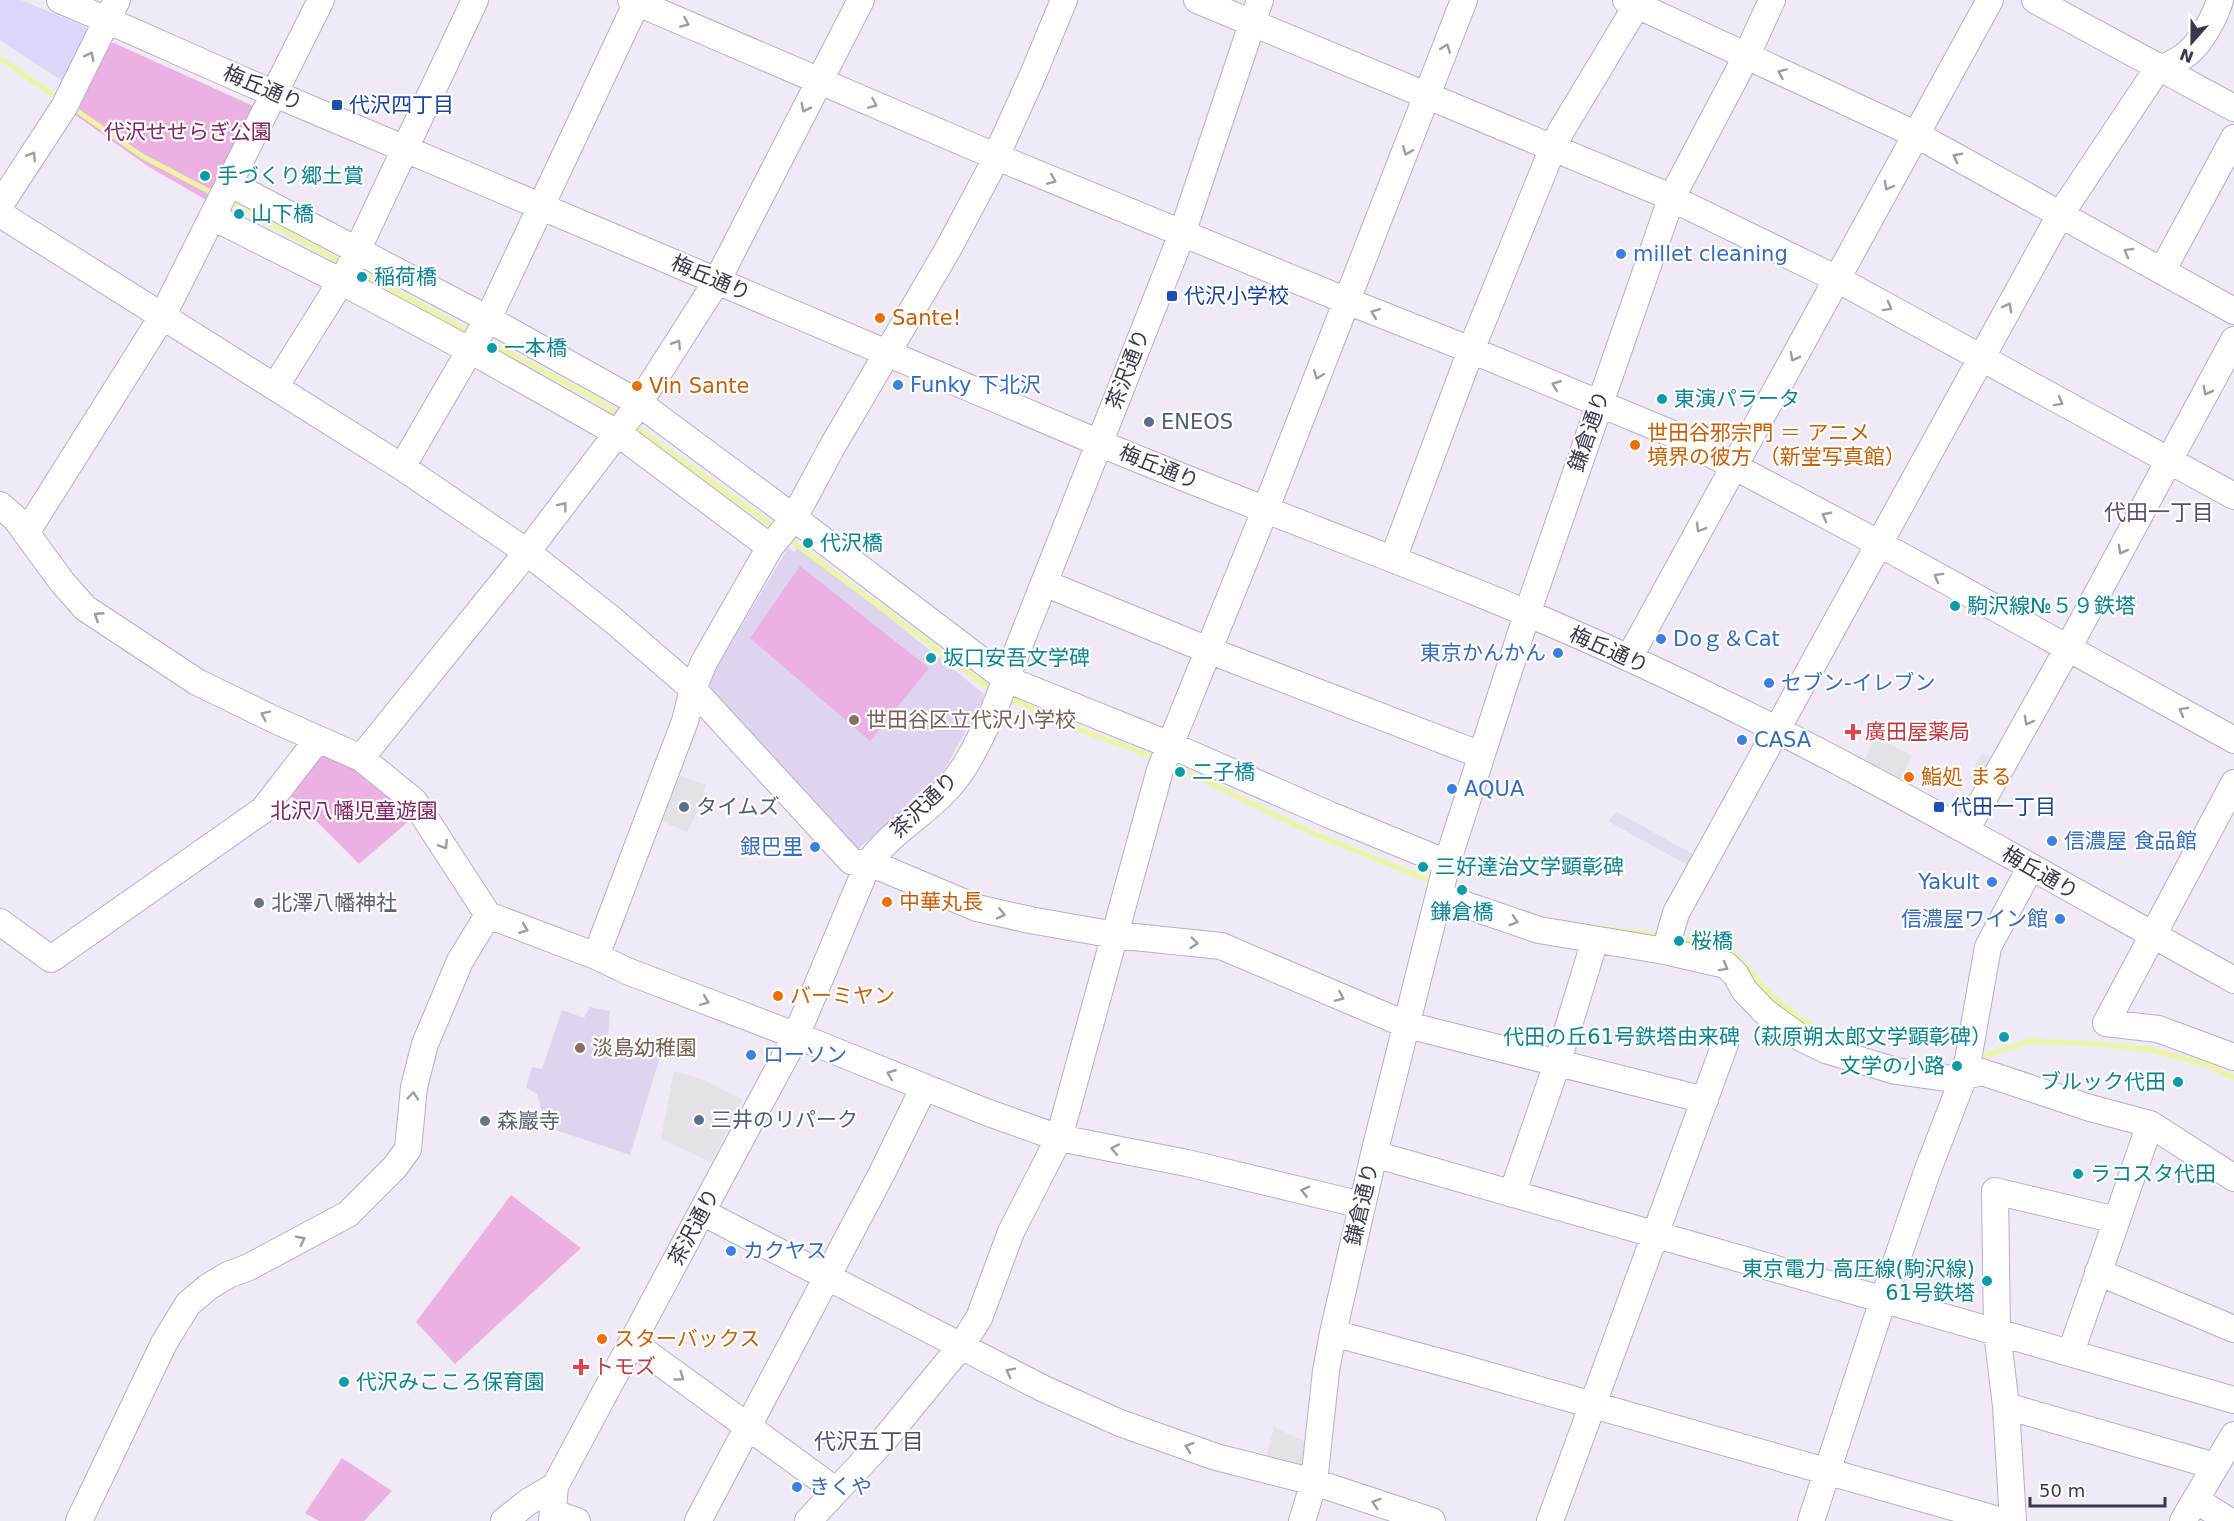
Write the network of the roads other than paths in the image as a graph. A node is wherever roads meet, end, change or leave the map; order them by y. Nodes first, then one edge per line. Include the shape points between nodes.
1 (60, 0) edge
2 (321, 0) edge
3 (475, 0) edge
4 (861, 0) edge
5 (1064, 0) edge
6 (1197, 0) edge
7 (1464, 0) edge
8 (1772, 0) edge
9 (1990, 0) edge
10 (2035, 0) edge
11 (2220, 0) edge
12 (635, 1) edge
13 (1634, 2) edge
14 (113, 10) edge
15 (1256, 12) edge
16 (1746, 57) junction
17 (2161, 68) junction
18 (819, 81) junction
19 (275, 94) junction
20 (1428, 97) junction
21 (2234, 108) edge
22 (1917, 135) junction
23 (2234, 138) edge
24 (406, 148) junction
25 (1552, 150) junction
26 (997, 157) junction
27 (223, 197) junction
28 (1671, 199) junction
29 (0, 205) edge
30 (542, 206) junction
31 (0, 214) edge
32 (2060, 215) junction
33 (1182, 234) junction
34 (350, 265) junction
35 (2162, 270) junction
36 (1837, 279) junction
37 (717, 281) junction
38 (1347, 302) junction
39 (2234, 311) edge
40 (162, 317) junction
41 (479, 333) junction
42 (2234, 339) edge
43 (1471, 350) junction
44 (889, 353) junction
45 (1980, 358) junction
46 (275, 387) junction
47 (1599, 403) junction
48 (630, 418) junction
49 (1100, 443) junction
50 (2170, 462) junction
51 (1735, 466) junction
52 (402, 467) junction
53 (2234, 496) edge
54 (0, 505) edge
55 (1265, 509) junction
56 (783, 531) junction
57 (26, 533) junction
58 (1878, 543) junction
59 (527, 552) junction
60 (1393, 559) junction
61 (1044, 583) junction
62 (1527, 614) junction
63 (2068, 648) junction
64 (1208, 650) junction
65 (1629, 658) junction
66 (1003, 686) junction
67 (693, 689) junction
68 (1777, 729) junction
69 (318, 740) junction
70 (2234, 740) edge
71 (1166, 755) junction
72 (1481, 755) junction
73 (361, 758) junction
74 (2234, 783) edge
75 (1966, 831) junction
76 (868, 864) junction
77 (2030, 868) junction
78 (1442, 882) junction
79 (488, 915) junction
80 (0, 922) edge
81 (1115, 935) junction
82 (2152, 935) junction
83 (1667, 939) junction
84 (1595, 940) junction
85 (596, 956) junction
86 (2234, 980) edge
87 (1407, 1025) junction
88 (796, 1036) junction
89 (1725, 1044) dead end
90 (2234, 1057) edge
91 (1557, 1064) junction
92 (1966, 1068) junction
93 (924, 1087) junction
94 (1705, 1100) junction
95 (2150, 1124) junction
96 (1059, 1138) junction
97 (1374, 1154) junction
98 (2234, 1178) edge
99 (1512, 1194) junction
100 (1362, 1205) junction
101 (702, 1212) junction
102 (2116, 1220) junction
103 (1656, 1234) junction
104 (2098, 1272) junction
105 (827, 1277) junction
106 (1883, 1300) junction
107 (2234, 1329) edge
108 (1997, 1332) junction
109 (1332, 1333) junction
110 (633, 1343) junction
111 (961, 1346) junction
112 (2071, 1352) junction
113 (2234, 1400) edge
114 (1592, 1405) junction
115 (2006, 1406) junction
116 (748, 1427) junction
117 (2234, 1435) edge
118 (2215, 1466) junction
119 (1827, 1472) junction
120 (1314, 1482) junction
121 (555, 1486) junction
122 (836, 1490) junction
123 (2189, 1511) edge
124 (552, 1517) edge
125 (79, 1521) edge
126 (504, 1521) edge
127 (577, 1521) edge
128 (698, 1521) edge
129 (808, 1521) edge
130 (1302, 1521) edge
131 (1432, 1521) edge
132 (1550, 1521) edge
133 (1811, 1521) edge
134 (2002, 1521) edge
135 (2013, 1521) edge
136 (2229, 1521) edge

1 - 14 street, 梅丘通り
2 - 19 street
3 - 24 street
4 - 18 street
5 - 26 street
6 - 15 street
20 -> 7 street
8 - 16 street, 鎌倉通り
9 - 22 street
10 - 17 street
11 - 17 street via 2187,54
12 -> 18 street
12 - 30 street
13 - 16 street
13 - 25 street
14 - 19 street, 梅丘通り
29 -> 14 street via 68,99
15 - 20 street
15 - 33 street, 茶沢通り
22 -> 16 street
16 - 28 street, 鎌倉通り
17 - 21 street
17 - 32 street
18 -> 26 street
18 -> 37 street
19 - 24 street, 梅丘通り
19 - 27 street
20 - 25 street
20 -> 38 street
32 -> 22 street
22 -> 36 street
23 - 35 street
24 - 30 street, 梅丘通り
24 - 34 street
25 - 28 street
25 - 43 street
26 -> 33 street
26 - 44 street
27 - 34 street
27 - 34 street
27 - 40 street
28 - 36 street
28 - 47 street, 鎌倉通り
30 - 37 street, 梅丘通り
30 - 41 street
31 - 40 street
35 -> 32 street
45 -> 32 street
33 - 38 street
33 - 49 street, 茶沢通り
34 - 41 street
34 - 41 street
34 - 46 street
35 - 39 street
36 -> 45 street
36 -> 51 street
37 - 44 street, 梅丘通り
48 -> 37 street
43 -> 38 street
38 -> 55 street
40 - 46 street
40 - 57 street
41 - 48 street
41 - 48 street
41 - 52 street
42 -> 50 street
47 -> 43 street
43 - 60 street
44 - 49 street, 梅丘通り
44 - 56 street
45 -> 50 street
45 - 58 street
46 - 52 street
47 - 51 street
47 - 62 street, 鎌倉通り
48 - 56 street
48 - 56 street
59 -> 48 street
49 - 55 street, 梅丘通り
49 - 61 street, 茶沢通り
50 - 53 street
50 -> 63 street
58 -> 51 street
51 -> 65 street
52 - 59 street
54 - 57 street
55 - 60 street, 梅丘通り
55 - 64 street
56 - 66 street
56 - 67 street via 704,662
69 -> 57 street via 197,682 85,608
63 -> 58 street
58 - 68 street
59 - 67 street
59 - 73 street
60 - 62 street, 梅丘通り
61 - 64 street
61 - 66 street, 茶沢通り
62 - 65 street, 梅丘通り
62 - 72 street, 鎌倉通り
70 -> 63 street
63 -> 75 street
64 - 71 street
64 - 72 street
65 - 68 street, 梅丘通り
66 - 71 street
66 - 76 street, 茶沢通り via 988,722 948,788 880,846
67 - 76 street via 851,861
67 - 85 street via 685,721
68 - 75 street, 梅丘通り
68 - 83 street
69 - 73 street
69 - 80 street via 263,810 51,959
71 - 78 street via 1330,815
71 - 81 street
72 - 78 street, 鎌倉通り
73 -> 79 street via 414,801
74 - 82 street
75 - 77 street, 梅丘通り
76 -> 81 street via 977,908
76 - 88 street, 茶沢通り
77 - 82 street, 梅丘通り
77 - 92 street via 1988,947
78 -> 84 street via 1539,930
78 - 87 street, 鎌倉通り
79 -> 85 street
125 -> 79 street via 164,1343 188,1304 228,1275 348,1214 408,1149 414,1087 425,1044 460,961
81 -> 87 street via 1221,946
81 - 96 street
82 - 86 street, 梅丘通り
82 - 90 street via 2106,1023 2158,1029
83 - 84 street
83 -> 92 street via 1726,964 1765,1012 1800,1038 1827,1050 1896,1071 1953,1079
84 - 91 street
85 -> 88 street
87 - 91 street
87 - 97 street, 鎌倉通り
93 -> 88 street
88 - 101 street, 茶沢通り
89 - 94 street
91 - 94 street
91 - 99 street
92 - 95 street
92 - 106 street
93 - 96 street
93 - 105 street
94 - 103 street
95 - 98 street
95 - 102 street
100 -> 96 street via 1187,1163
96 - 111 street via 1011,1232 979,1318
97 - 99 street
97 - 100 street, 鎌倉通り
99 - 103 street
100 - 109 street, 鎌倉通り
101 - 105 street
101 - 110 street, 茶沢通り
102 - 104 street
102 - 108 street via 1995,1191
103 - 106 street
103 - 114 street
104 - 107 street
104 - 112 street
105 - 111 street
105 - 116 street
106 - 108 street
106 - 119 street
108 - 112 street
108 - 115 street
109 - 114 street
109 - 120 street, 鎌倉通り
110 -> 116 street
110 - 121 street, 茶沢通り
120 -> 111 street via 1216,1457 1129,1426 1042,1388
111 - 122 street via 883,1441
112 - 113 street
114 - 119 street
114 - 132 street
115 - 118 street
115 - 135 street
116 - 122 street
116 - 128 street
117 - 118 street
118 - 123 street
119 - 133 street
119 - 134 street
120 - 130 street, 鎌倉通り
131 -> 120 street
121 - 124 street
121 - 126 street
122 - 129 street
123 - 136 street
124 - 127 street

